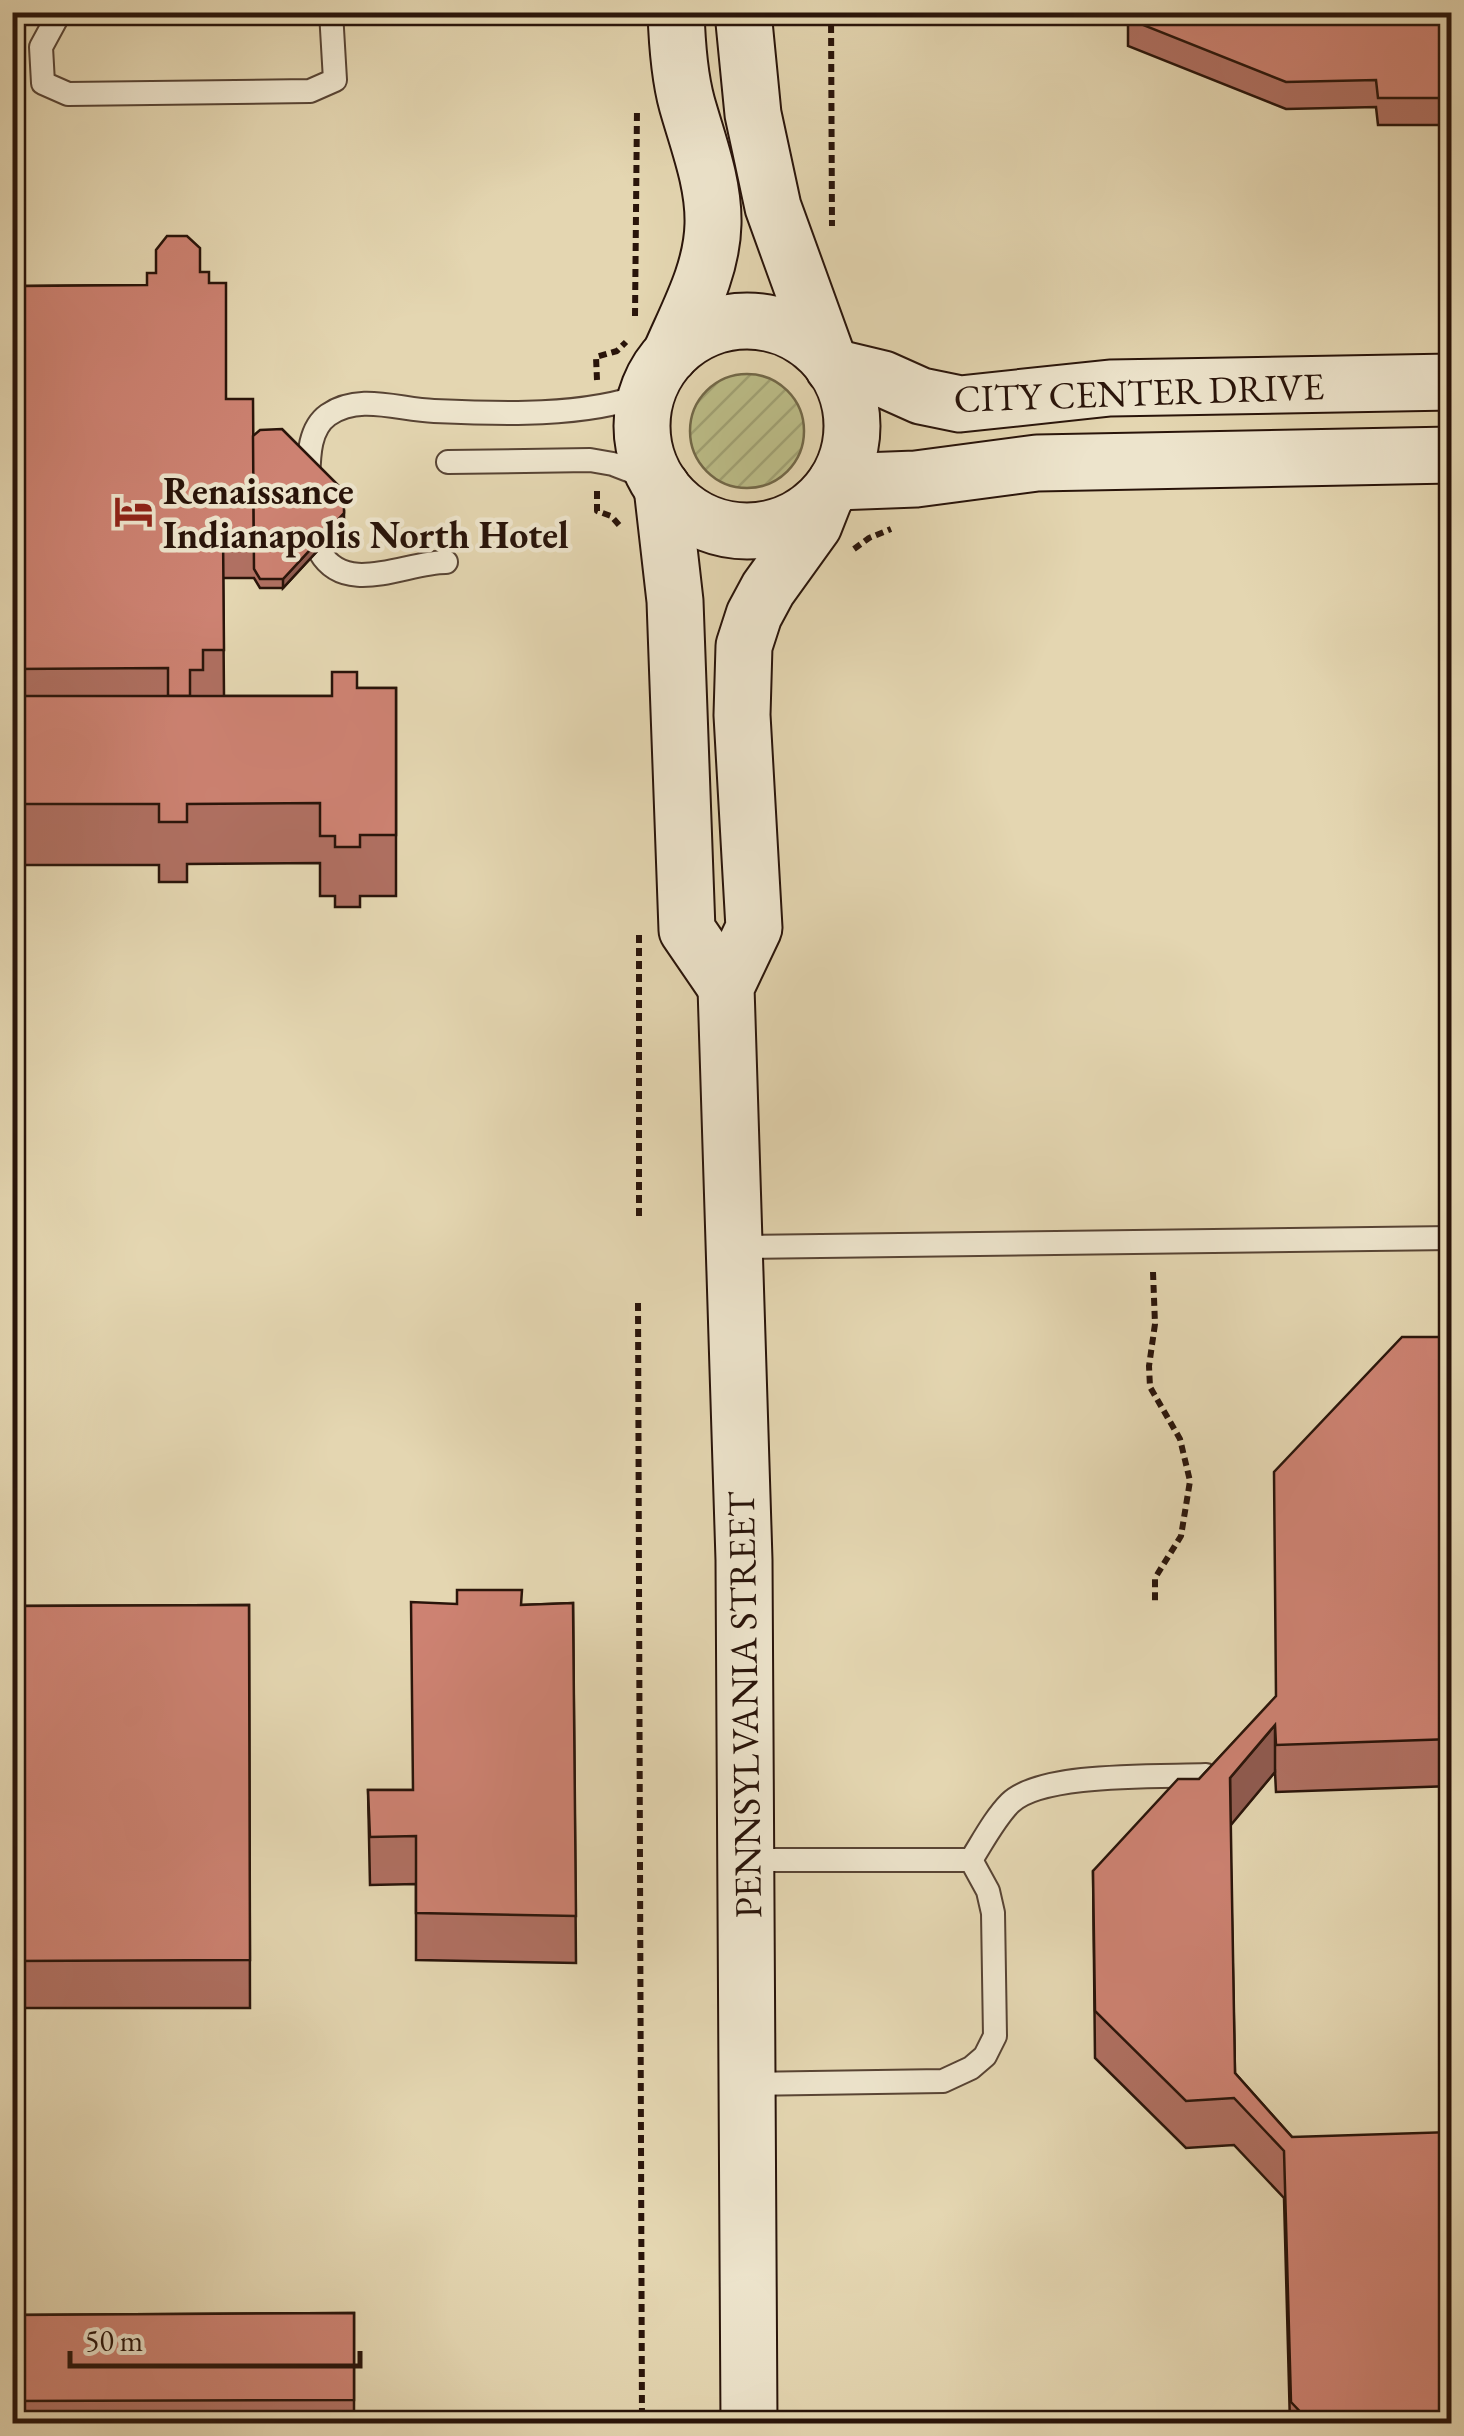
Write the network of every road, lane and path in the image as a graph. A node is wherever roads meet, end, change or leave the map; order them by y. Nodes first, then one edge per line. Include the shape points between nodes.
1 (60, 12) edge
2 (331, 12) edge
3 (676, 12) edge
4 (744, 12) edge
5 (831, 12) edge
6 (637, 107) dead end
7 (832, 236) dead end
8 (636, 362) junction
9 (830, 363) junction
10 (1452, 382) edge
11 (1452, 456) edge
12 (448, 462) dead end
13 (597, 476) dead end
14 (659, 484) junction
15 (830, 489) junction
16 (898, 526) dead end
17 (622, 530) dead end
18 (845, 558) dead end
19 (446, 562) dead end
20 (726, 987) junction
21 (1452, 1238) edge
22 (736, 1246) junction
23 (1153, 1271) dead end
24 (638, 1302) dead end
25 (1155, 1604) dead end
26 (1206, 1775) edge
27 (747, 1860) junction
28 (971, 1860) junction
29 (746, 2084) junction
30 (642, 2424) edge
31 (749, 2424) edge

1 - 2 lane via 41,47 43,83 68,94 310,90 334,80
3 - 8 main road via 713,226 700,288
4 - 9 main road via 753,114 773,206
5 - 7 path
6 - 8 path
8 - 8 path via 616,352 596,357
8 - 9 main road via 715,327 750,322 800,336
8 - 14 main road via 643,438
8 - 19 lane via 597,409 433,411 352,404 318,423 309,452 308,529 325,560 363,577
9 - 10 main road, CITY CENTER DRIVE via 960,404 1110,388
9 - 15 main road via 848,398 852,432
11 - 15 main road, CITY CENTER DRIVE via 1037,463
12 - 14 lane via 590,460
13 - 17 path via 597,511
14 - 15 main road via 696,518 741,531 787,523
14 - 20 main road via 674,601 688,930
15 - 20 main road, PENNSYLVANIA STREET via 747,635 742,715 754,928
16 - 18 path
20 - 22 main road, PENNSYLVANIA STREET
21 - 22 lane
22 - 27 main road, PENNSYLVANIA STREET
23 - 25 path via 1150,1387 1180,1438 1190,1481 1181,1536 1155,1578
24 - 30 path
26 - 28 lane via 1035,1787 1012,1801
27 - 28 lane
27 - 29 main road, PENNSYLVANIA STREET
28 - 29 lane via 993,1912 995,2036 985,2056 942,2080
29 - 31 main road, PENNSYLVANIA STREET

